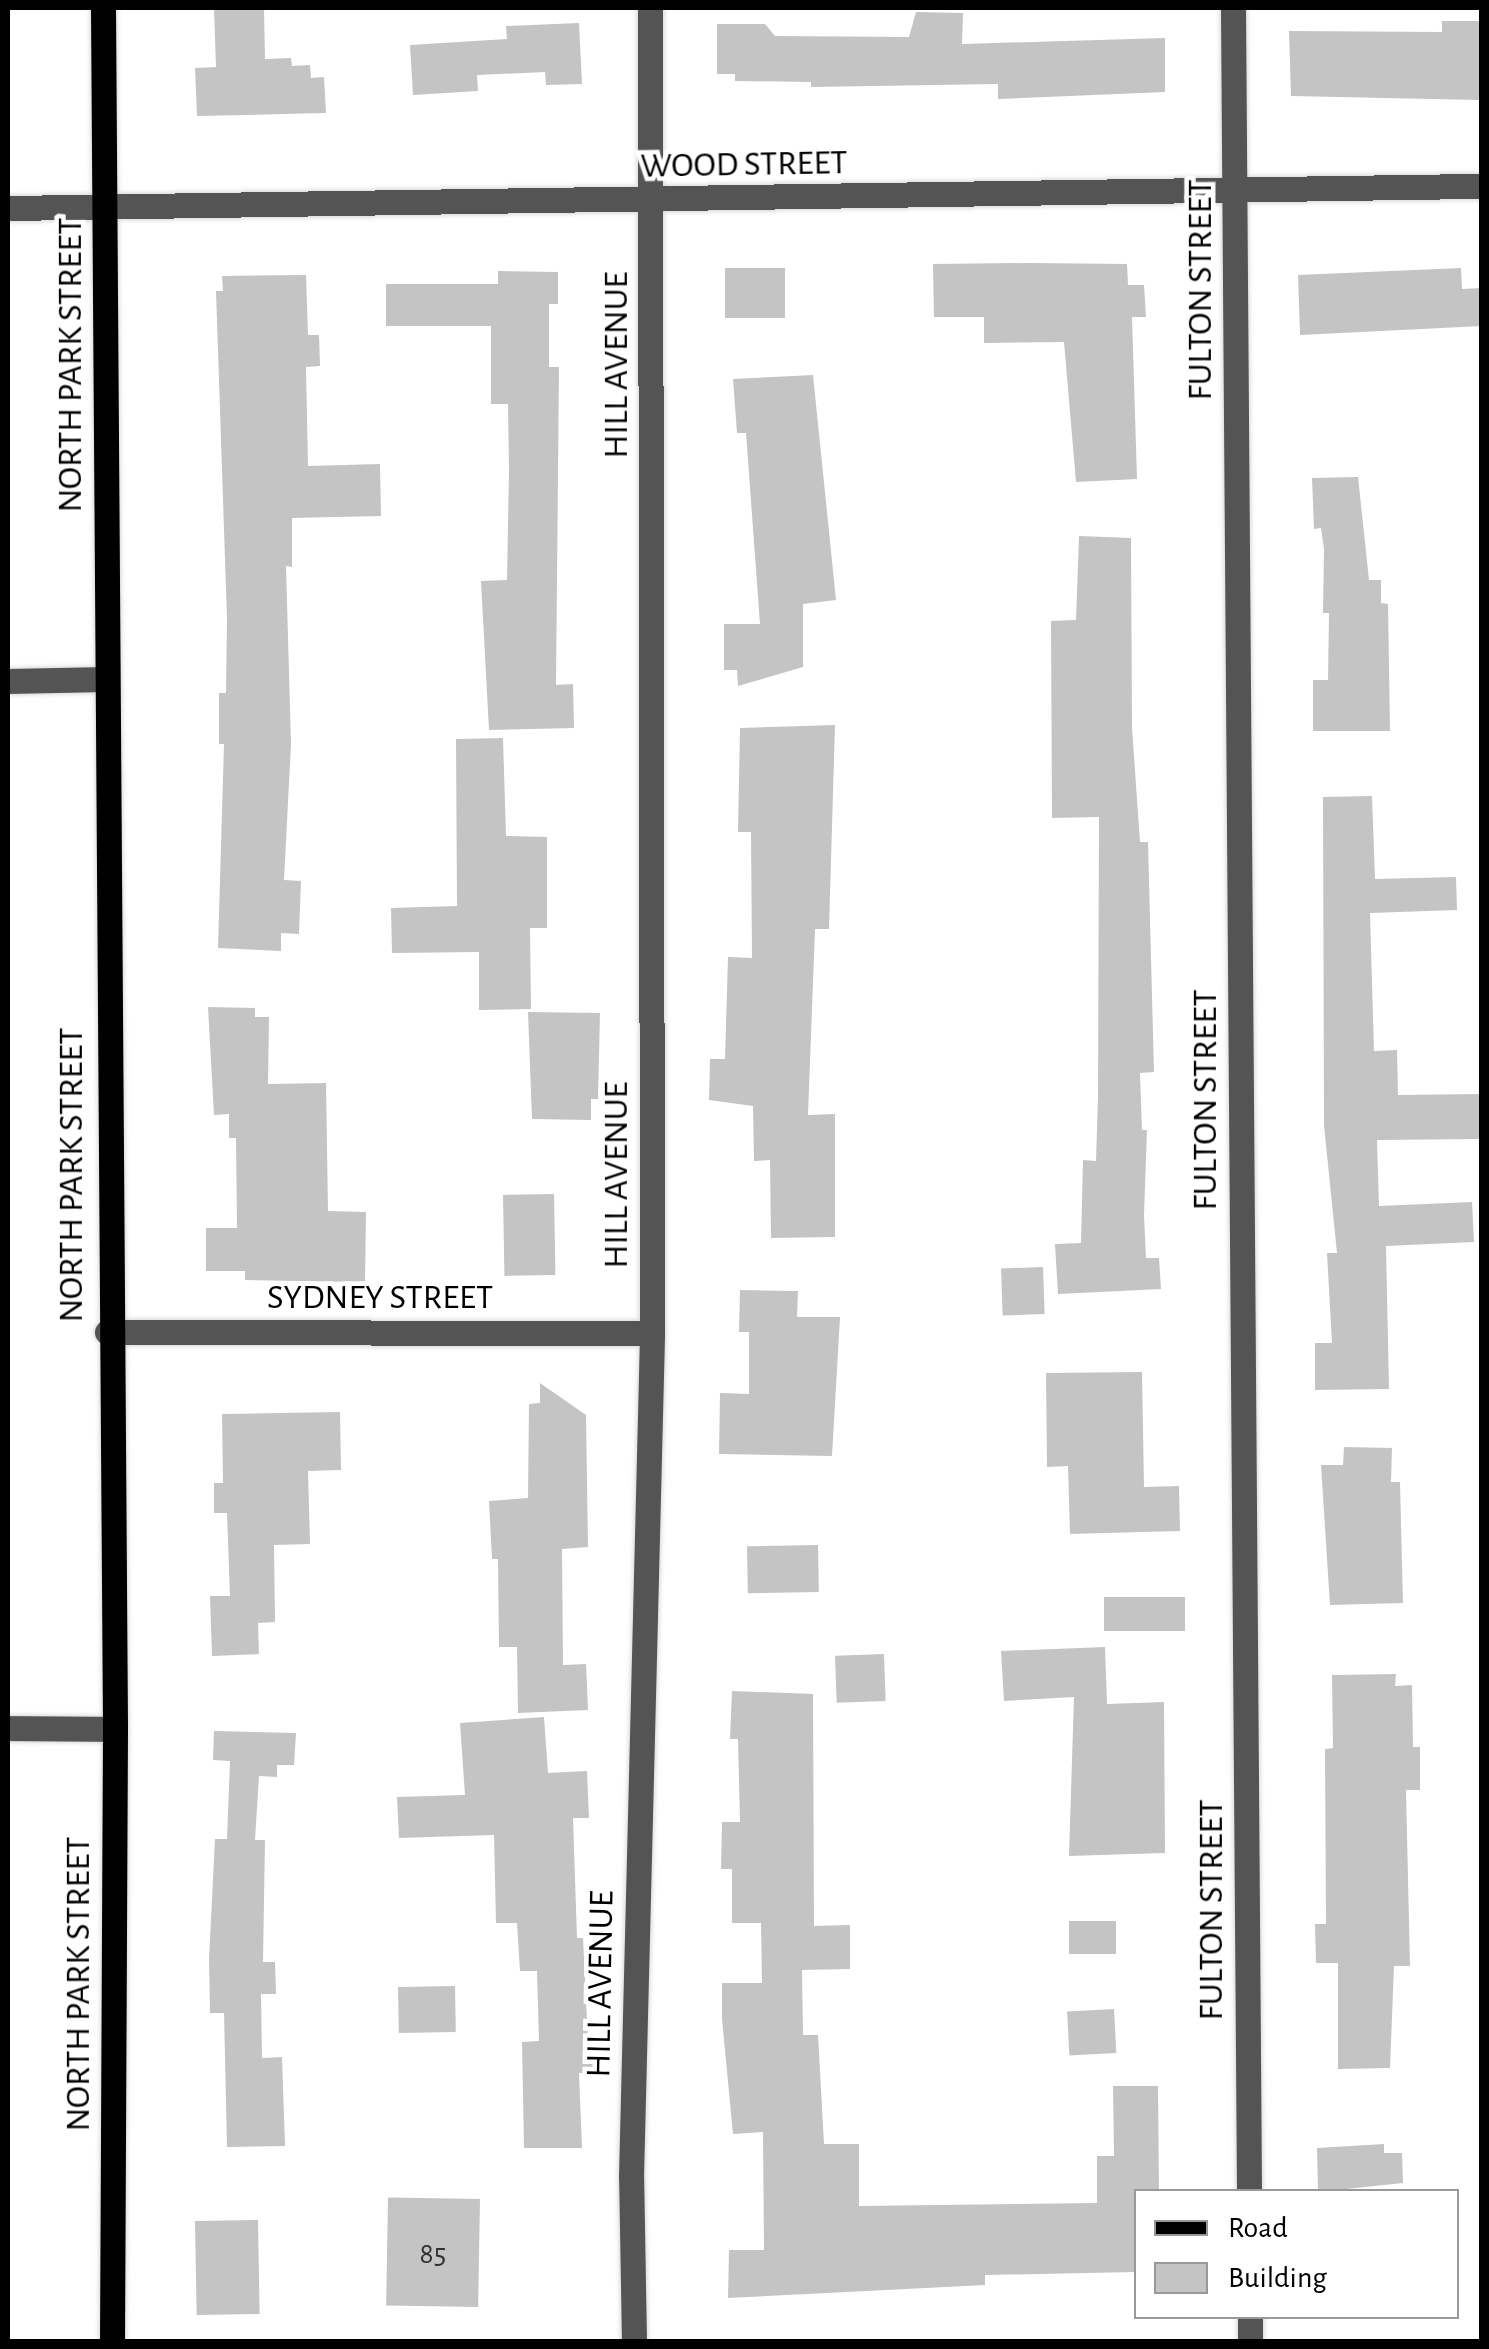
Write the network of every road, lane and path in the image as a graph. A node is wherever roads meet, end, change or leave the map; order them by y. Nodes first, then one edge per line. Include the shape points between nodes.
1 (103, 8) edge
2 (650, 8) edge
3 (1233, 8) edge
4 (1482, 186) edge
5 (1235, 192) junction
6 (652, 202) junction
7 (105, 207) junction
8 (8, 208) edge
9 (107, 679) junction
10 (8, 681) edge
11 (108, 1332) junction
12 (652, 1333) junction
13 (8, 1728) edge
14 (115, 1729) junction
15 (1249, 2189) edge
16 (112, 2342) edge
17 (634, 2342) edge

1 - 7 main road, NORTH PARK STREET
2 - 6 street, HILL AVENUE
3 - 5 street, FULTON STREET
4 - 5 street, WOOD STREET
5 - 6 street, WOOD STREET
5 - 15 street, FULTON STREET
6 - 7 street, WOOD STREET
6 - 12 street, HILL AVENUE
7 - 8 street, WOOD STREET
7 - 9 main road, NORTH PARK STREET
9 - 10 street
9 - 11 main road, NORTH PARK STREET
11 - 12 street, SYDNEY STREET
11 - 14 main road, NORTH PARK STREET
12 - 17 street, HILL AVENUE via 631,2178
13 - 14 street
14 - 16 main road, NORTH PARK STREET

